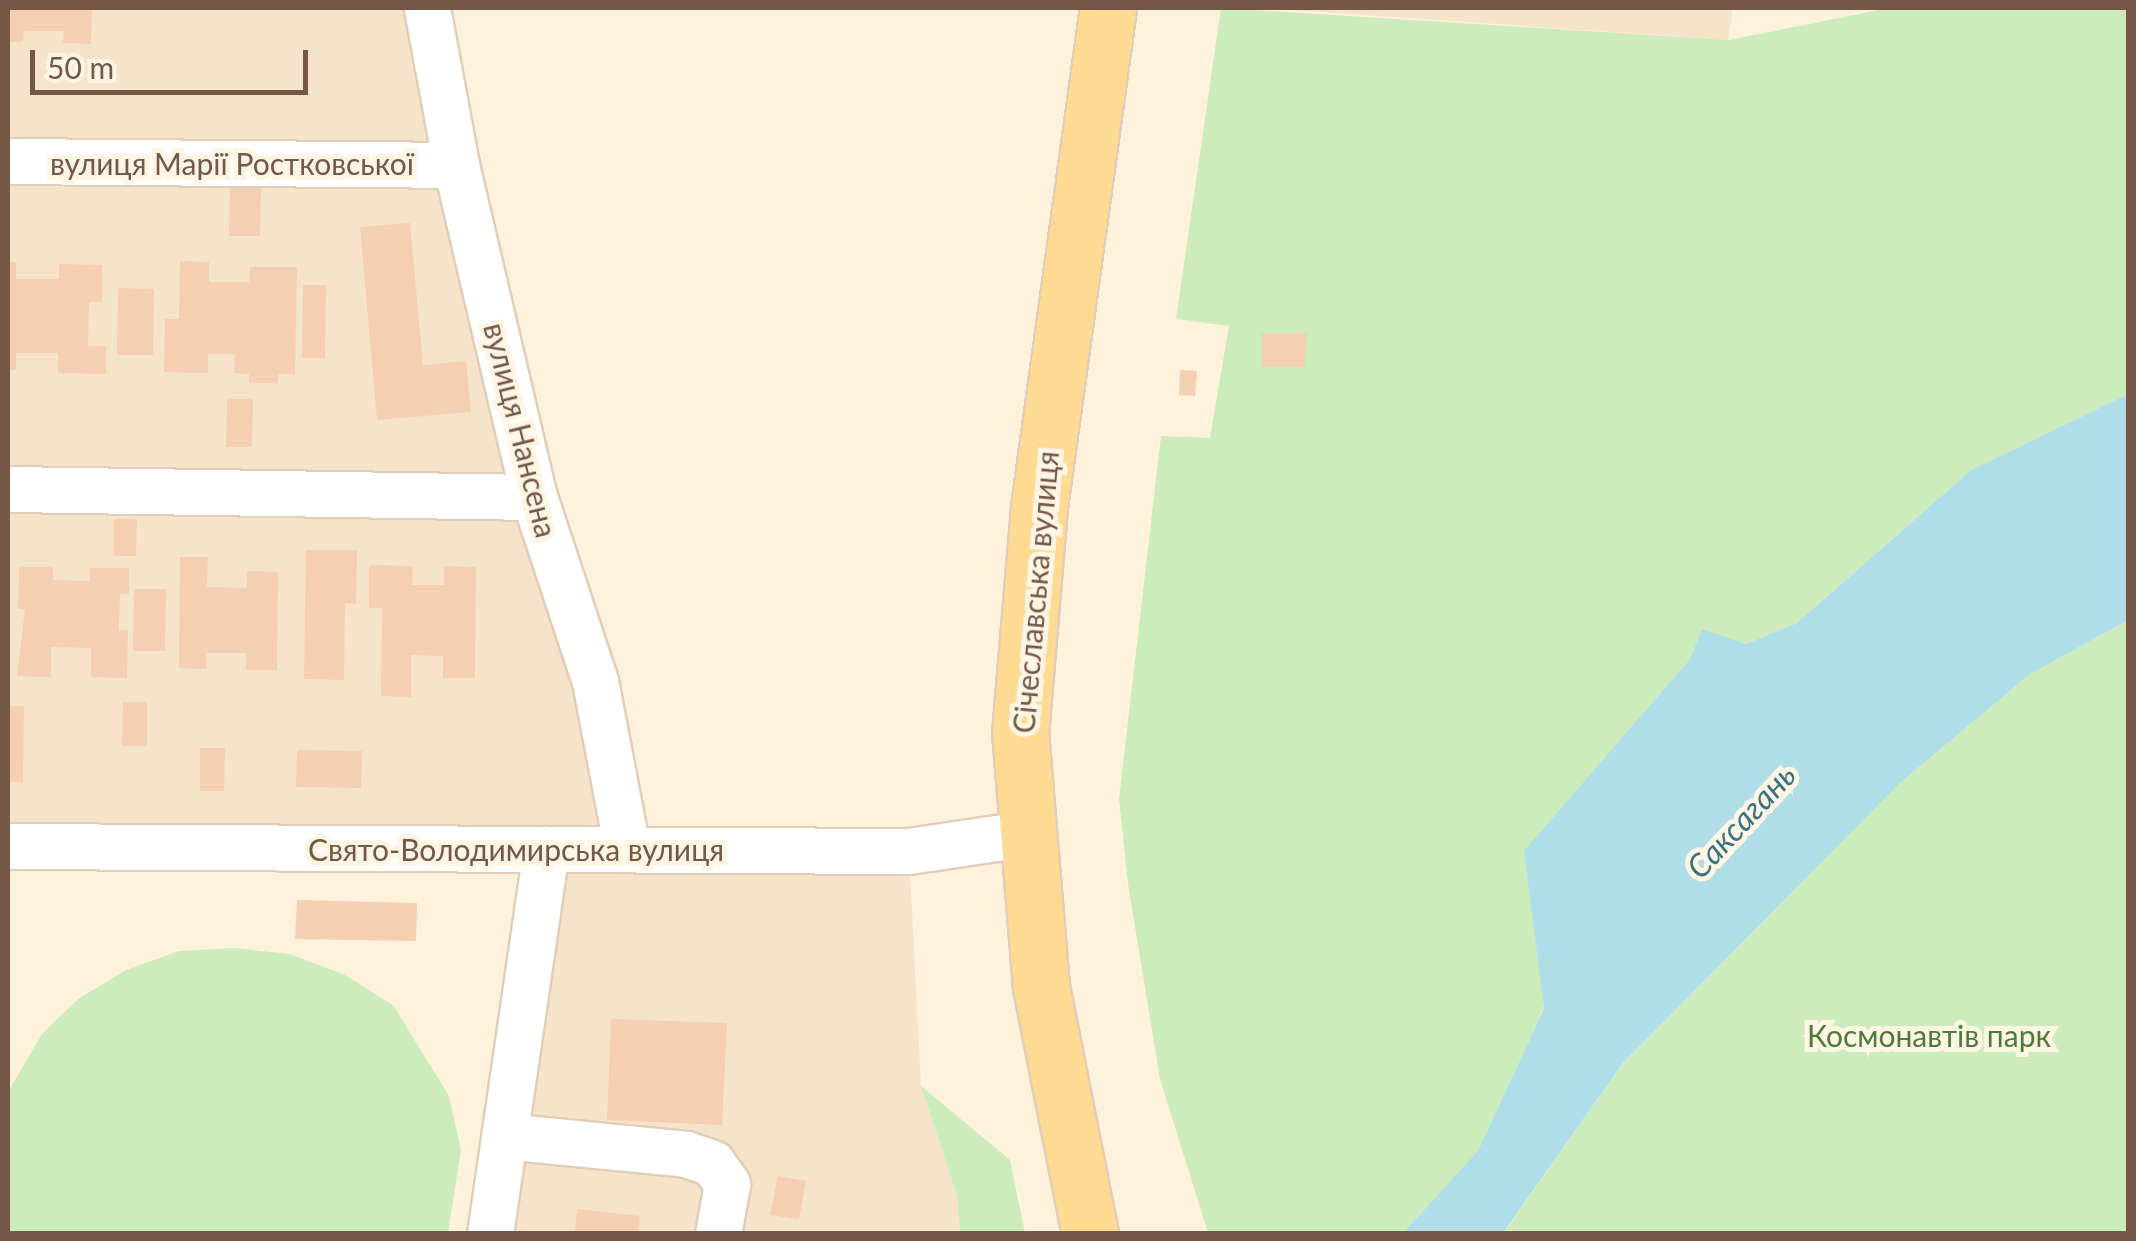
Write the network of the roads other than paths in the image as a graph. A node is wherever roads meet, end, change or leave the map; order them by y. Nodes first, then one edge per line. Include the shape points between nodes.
1 (427, 8) edge
2 (1108, 8) edge
3 (8, 161) edge
4 (456, 165) junction
5 (8, 490) edge
6 (534, 496) junction
7 (1024, 834) junction
8 (8, 846) edge
9 (546, 849) junction
10 (627, 849) junction
11 (504, 1136) junction
12 (490, 1234) edge
13 (718, 1234) edge
14 (1090, 1234) edge

1 - 4 street, вулиця Нансена
2 - 7 main road, Січеславська вулиця via 1023,650
3 - 4 street, вулиця Марії Ростковської
4 - 6 street, вулиця Нансена
5 - 6 street
6 - 10 street, вулиця Нансена via 595,680
7 - 10 street, Свято-Володимирська вулиця via 909,851
7 - 14 main road, Січеславська вулиця via 1049,1042
8 - 9 street, Свято-Володимирська вулиця
9 - 10 street, Свято-Володимирська вулиця
9 - 11 street
11 - 12 street
11 - 13 street via 686,1154 712,1163 727,1184

